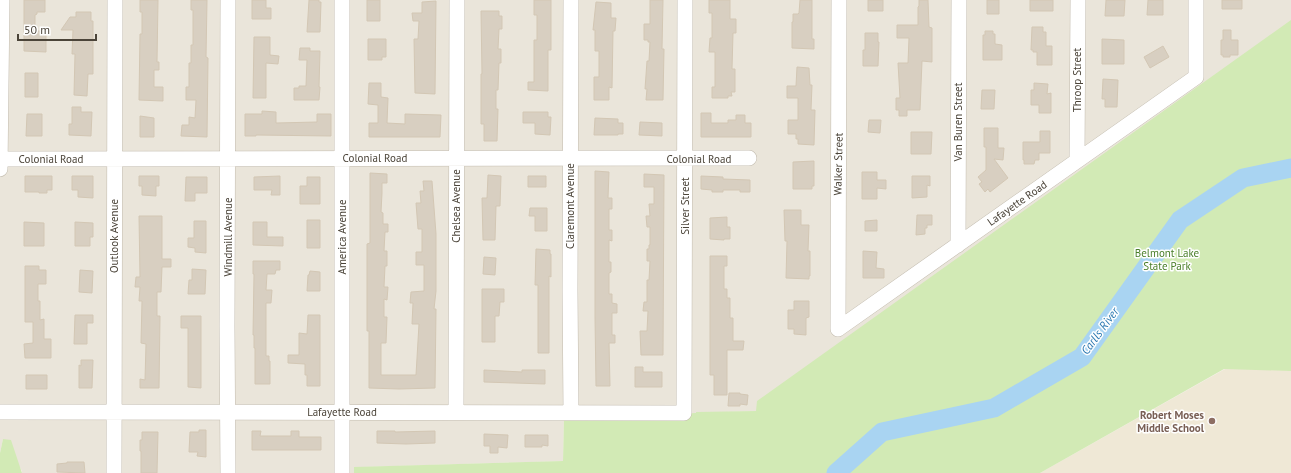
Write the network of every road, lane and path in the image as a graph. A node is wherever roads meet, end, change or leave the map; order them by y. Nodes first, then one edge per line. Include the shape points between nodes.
1 (2, 0) edge
2 (115, 0) edge
3 (228, 0) edge
4 (342, 0) edge
5 (457, 0) edge
6 (571, 0) edge
7 (685, 0) edge
8 (840, 0) edge
9 (959, 0) edge
10 (1078, 0) edge
11 (1196, 0) edge
12 (228, 158) junction
13 (342, 158) junction
14 (749, 158) dead end
15 (0, 159) edge
16 (114, 159) junction
17 (456, 159) junction
18 (570, 159) junction
19 (686, 159) junction
20 (1077, 160) junction
21 (0, 169) edge
22 (958, 245) junction
23 (838, 329) joint
24 (0, 412) edge
25 (114, 412) junction
26 (227, 412) junction
27 (342, 412) junction
28 (456, 412) junction
29 (571, 413) junction
30 (684, 413) joint
31 (114, 473) edge
32 (228, 473) edge
33 (342, 473) edge

1 - 15 street
2 - 16 street, Outlook Avenue
3 - 12 street, Windmill Avenue
4 - 13 street, America Avenue
5 - 17 street, Chelsea Avenue
6 - 18 street, Claremont Avenue
7 - 19 street, Silver Street
8 - 23 street, Walker Street
9 - 22 street, Van Buren Street
10 - 20 street, Throop Street
11 - 20 street, Lafayette Road via 1196,77
12 - 13 street, Colonial Road
12 - 16 street, Colonial Road
12 - 26 street, Windmill Avenue
13 - 17 street, Colonial Road
13 - 27 street, America Avenue
14 - 19 street, Colonial Road
15 - 16 street, Colonial Road
15 - 21 street
16 - 25 street, Outlook Avenue
17 - 18 street, Colonial Road
17 - 28 street, Chelsea Avenue
18 - 19 street, Colonial Road
18 - 29 street, Claremont Avenue
19 - 30 street, Silver Street
20 - 22 street, Lafayette Road
22 - 23 street, Lafayette Road
24 - 25 street, Lafayette Road
25 - 26 street, Lafayette Road
25 - 31 street, Outlook Avenue
26 - 27 street, Lafayette Road
26 - 32 street, Windmill Avenue
27 - 28 street, Lafayette Road
27 - 33 street, America Avenue
28 - 29 street, Lafayette Road
29 - 30 street, Lafayette Road

